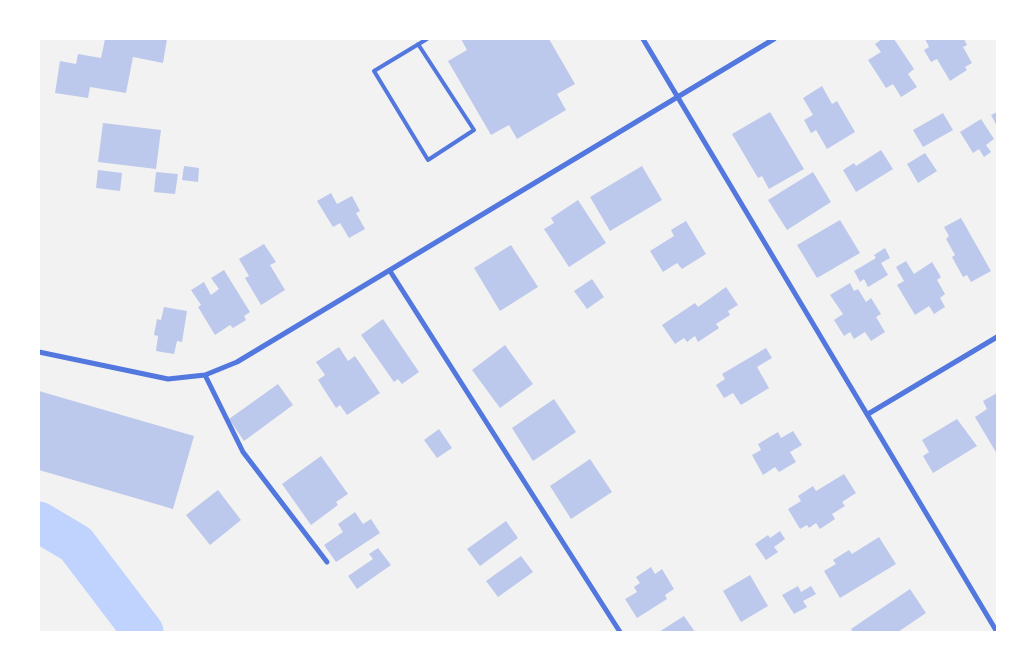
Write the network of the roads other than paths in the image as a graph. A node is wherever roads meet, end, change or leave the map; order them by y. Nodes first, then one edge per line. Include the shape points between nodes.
1 (427, 39) edge
2 (643, 39) edge
3 (774, 39) edge
4 (418, 44) junction
5 (677, 95) junction
6 (390, 271) junction
7 (997, 337) edge
8 (39, 352) edge
9 (205, 375) junction
10 (868, 414) junction
11 (327, 562) dead end
12 (620, 632) edge
13 (997, 632) edge

1 - 4 lane
2 - 5 street
3 - 5 street
4 - 4 lane via 374,71 428,160 474,130
5 - 6 street
5 - 10 street
6 - 9 street via 237,362
6 - 12 street
7 - 10 street
8 - 9 street via 168,379
9 - 11 street via 243,452
10 - 13 street

